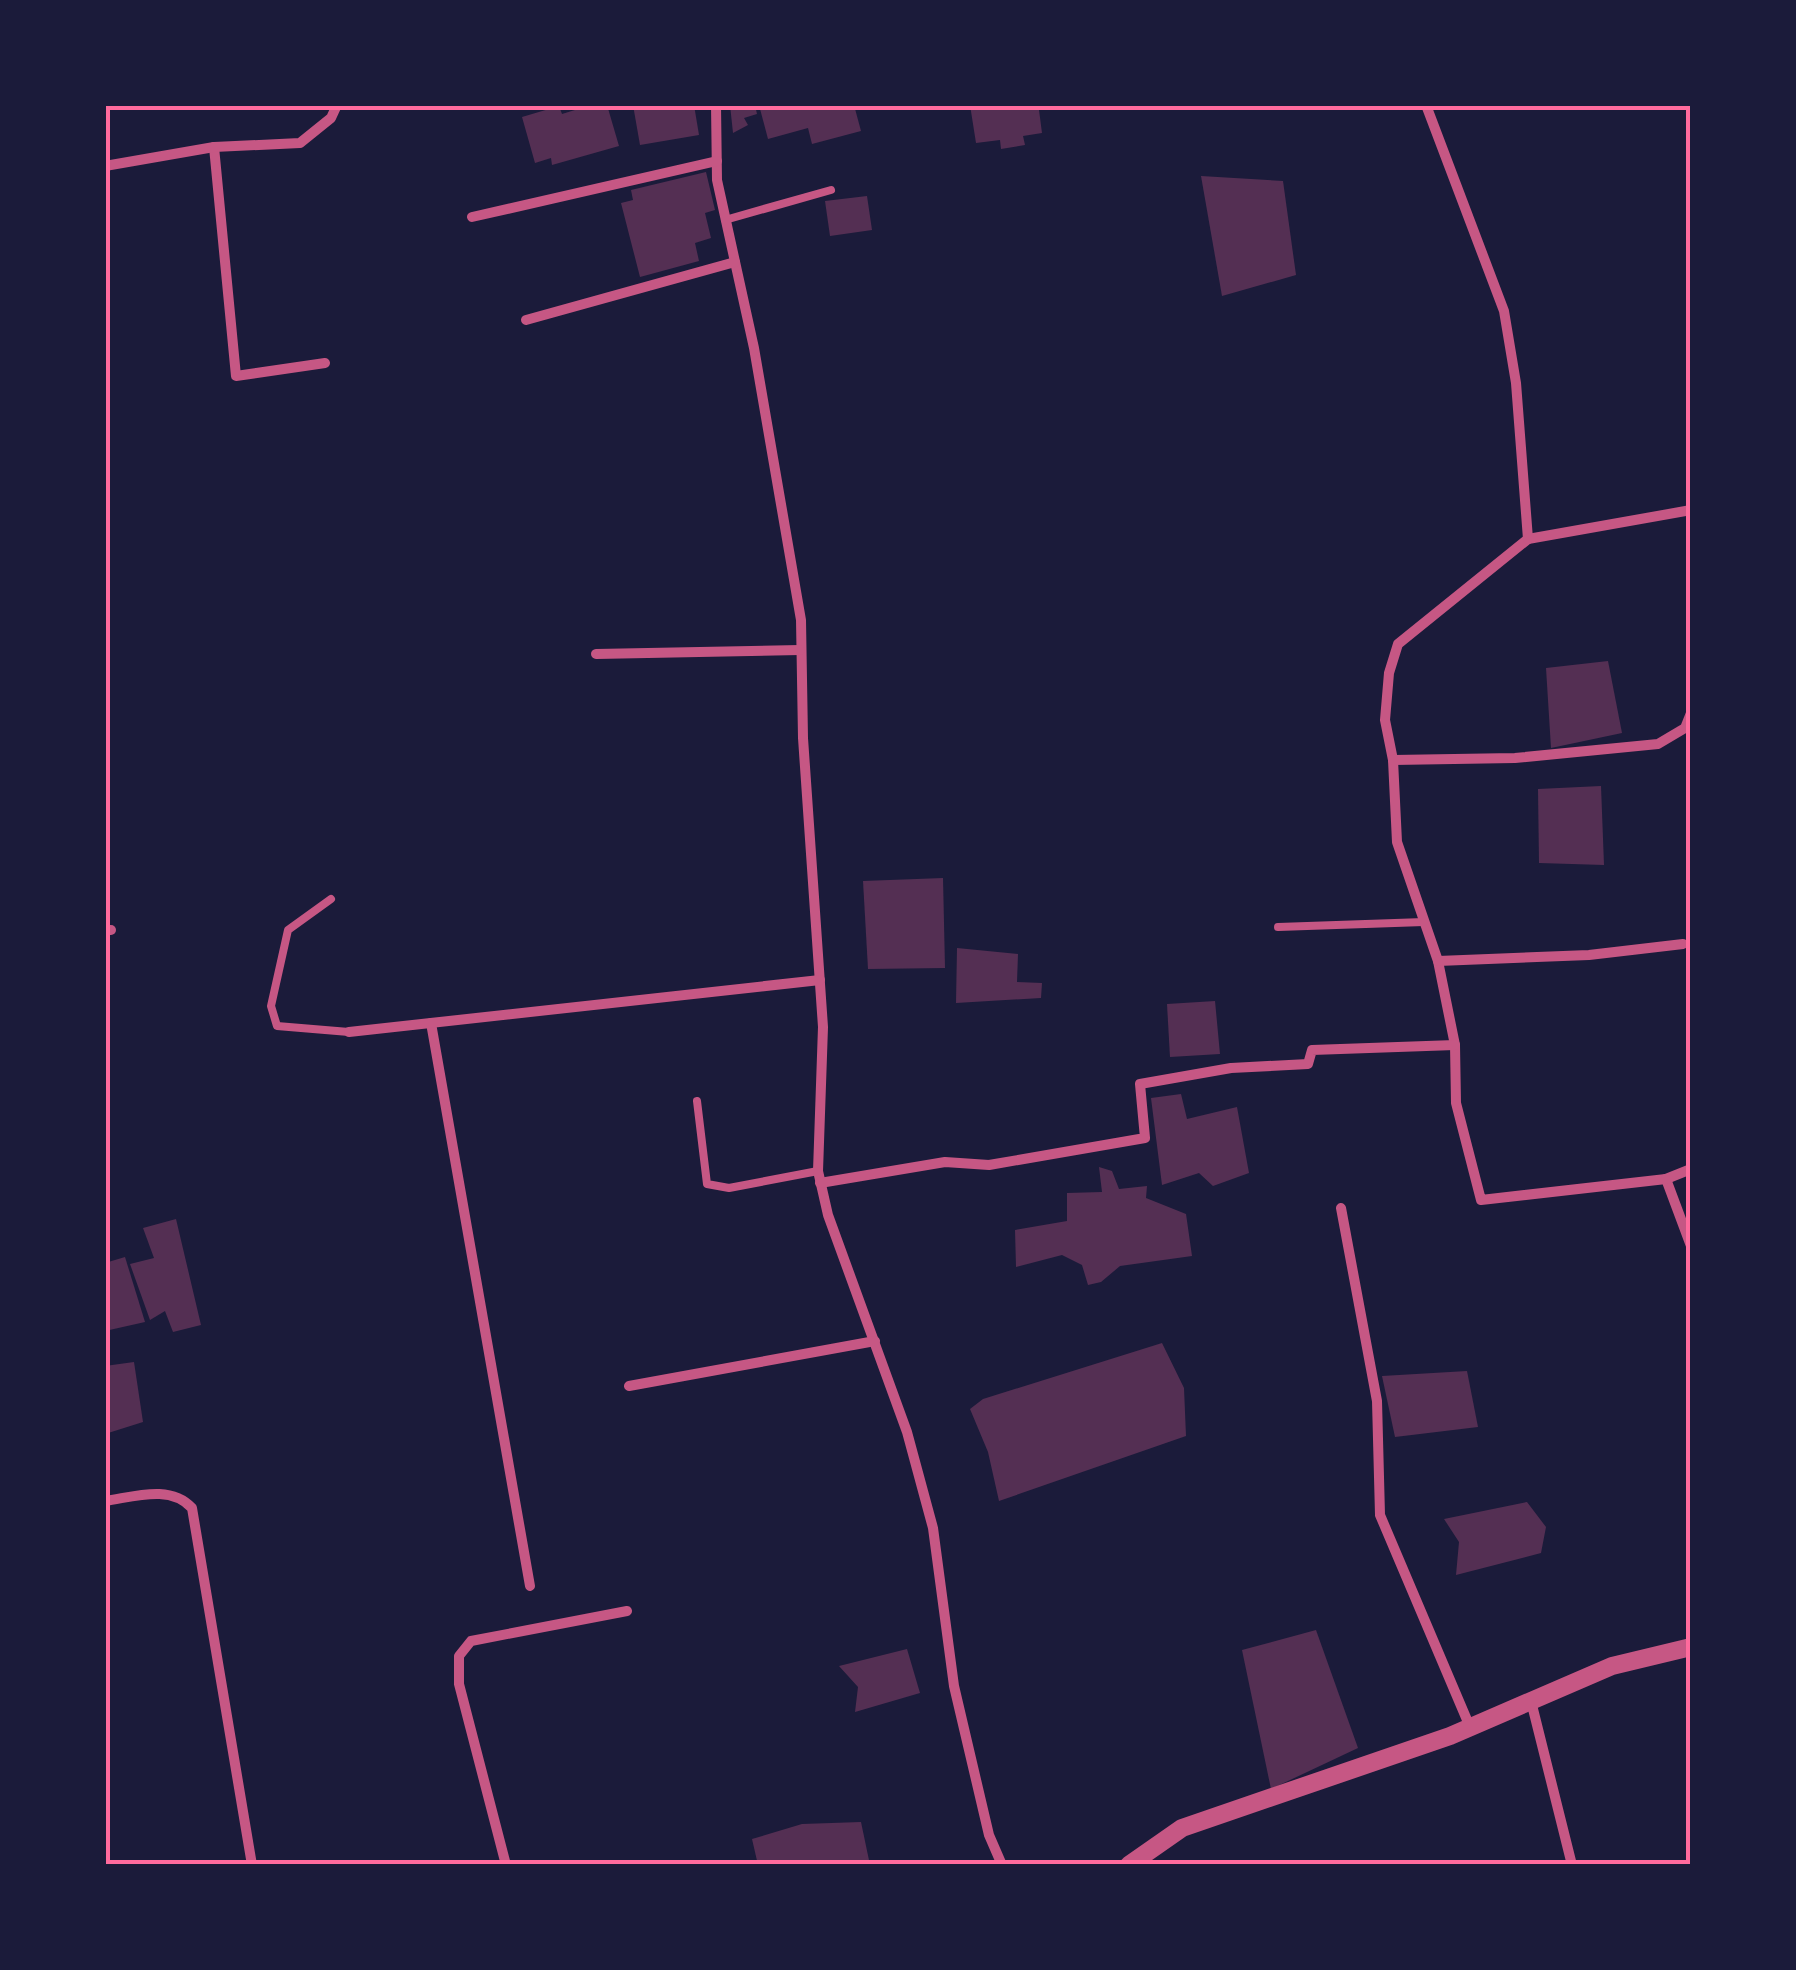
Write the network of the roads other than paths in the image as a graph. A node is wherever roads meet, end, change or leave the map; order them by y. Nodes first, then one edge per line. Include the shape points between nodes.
1 (337, 105) edge
2 (716, 105) edge
3 (1426, 105) edge
4 (214, 147) junction
5 (717, 161) junction
6 (105, 166) edge
7 (831, 190) dead end
8 (472, 217) dead end
9 (725, 220) junction
10 (735, 262) junction
11 (526, 320) dead end
12 (325, 362) dead end
13 (1691, 510) edge
14 (1528, 539) junction
15 (800, 650) junction
16 (596, 654) dead end
17 (1691, 713) edge
18 (1393, 760) junction
19 (331, 899) dead end
20 (1424, 922) junction
21 (1278, 927) dead end
22 (1683, 944) dead end
23 (1438, 961) junction
24 (820, 980) junction
25 (432, 1024) junction
26 (349, 1032) joint
27 (1455, 1045) junction
28 (697, 1101) dead end
29 (1691, 1169) edge
30 (819, 1177) junction
31 (1666, 1180) junction
32 (1341, 1208) dead end
33 (1691, 1246) edge
34 (876, 1340) junction
35 (629, 1386) dead end
36 (105, 1501) edge
37 (530, 1586) dead end
38 (626, 1610) dead end
39 (1691, 1647) edge
40 (1531, 1701) junction
41 (1470, 1727) junction
42 (252, 1865) edge
43 (506, 1865) edge
44 (1002, 1865) edge
45 (1129, 1865) edge
46 (1572, 1865) edge

1 - 4 street via 300,143
2 - 5 street
3 - 14 street via 1504,311
4 - 6 street
4 - 12 street via 236,376
5 - 8 street
5 - 9 street
7 - 9 lane
9 - 10 street
10 - 11 street
10 - 15 street via 781,485
13 - 14 street
14 - 18 street via 1398,644 1385,720
15 - 16 street
15 - 24 street
17 - 18 street via 1684,728 1658,744 1515,758
18 - 20 street via 1396,842
19 - 26 lane via 288,930 271,1006 277,1026
20 - 21 lane
20 - 23 street
22 - 23 street
23 - 27 street
24 - 25 street
24 - 30 street
25 - 26 street
25 - 37 street
27 - 30 street via 1312,1050 1308,1064 1231,1068 1140,1084 1145,1138 990,1164 945,1162
27 - 31 street via 1456,1103 1481,1200
28 - 30 lane via 707,1184 729,1188
29 - 31 street
30 - 34 street
31 - 33 street
32 - 41 street via 1377,1401 1380,1515
34 - 35 street
34 - 44 street via 933,1528 954,1686 989,1836
36 - 42 street via 163,1493 182,1497 192,1508
38 - 43 street via 471,1641 459,1656 459,1684
39 - 40 street via 1612,1666
40 - 41 street
40 - 46 street
41 - 45 street via 1182,1828

